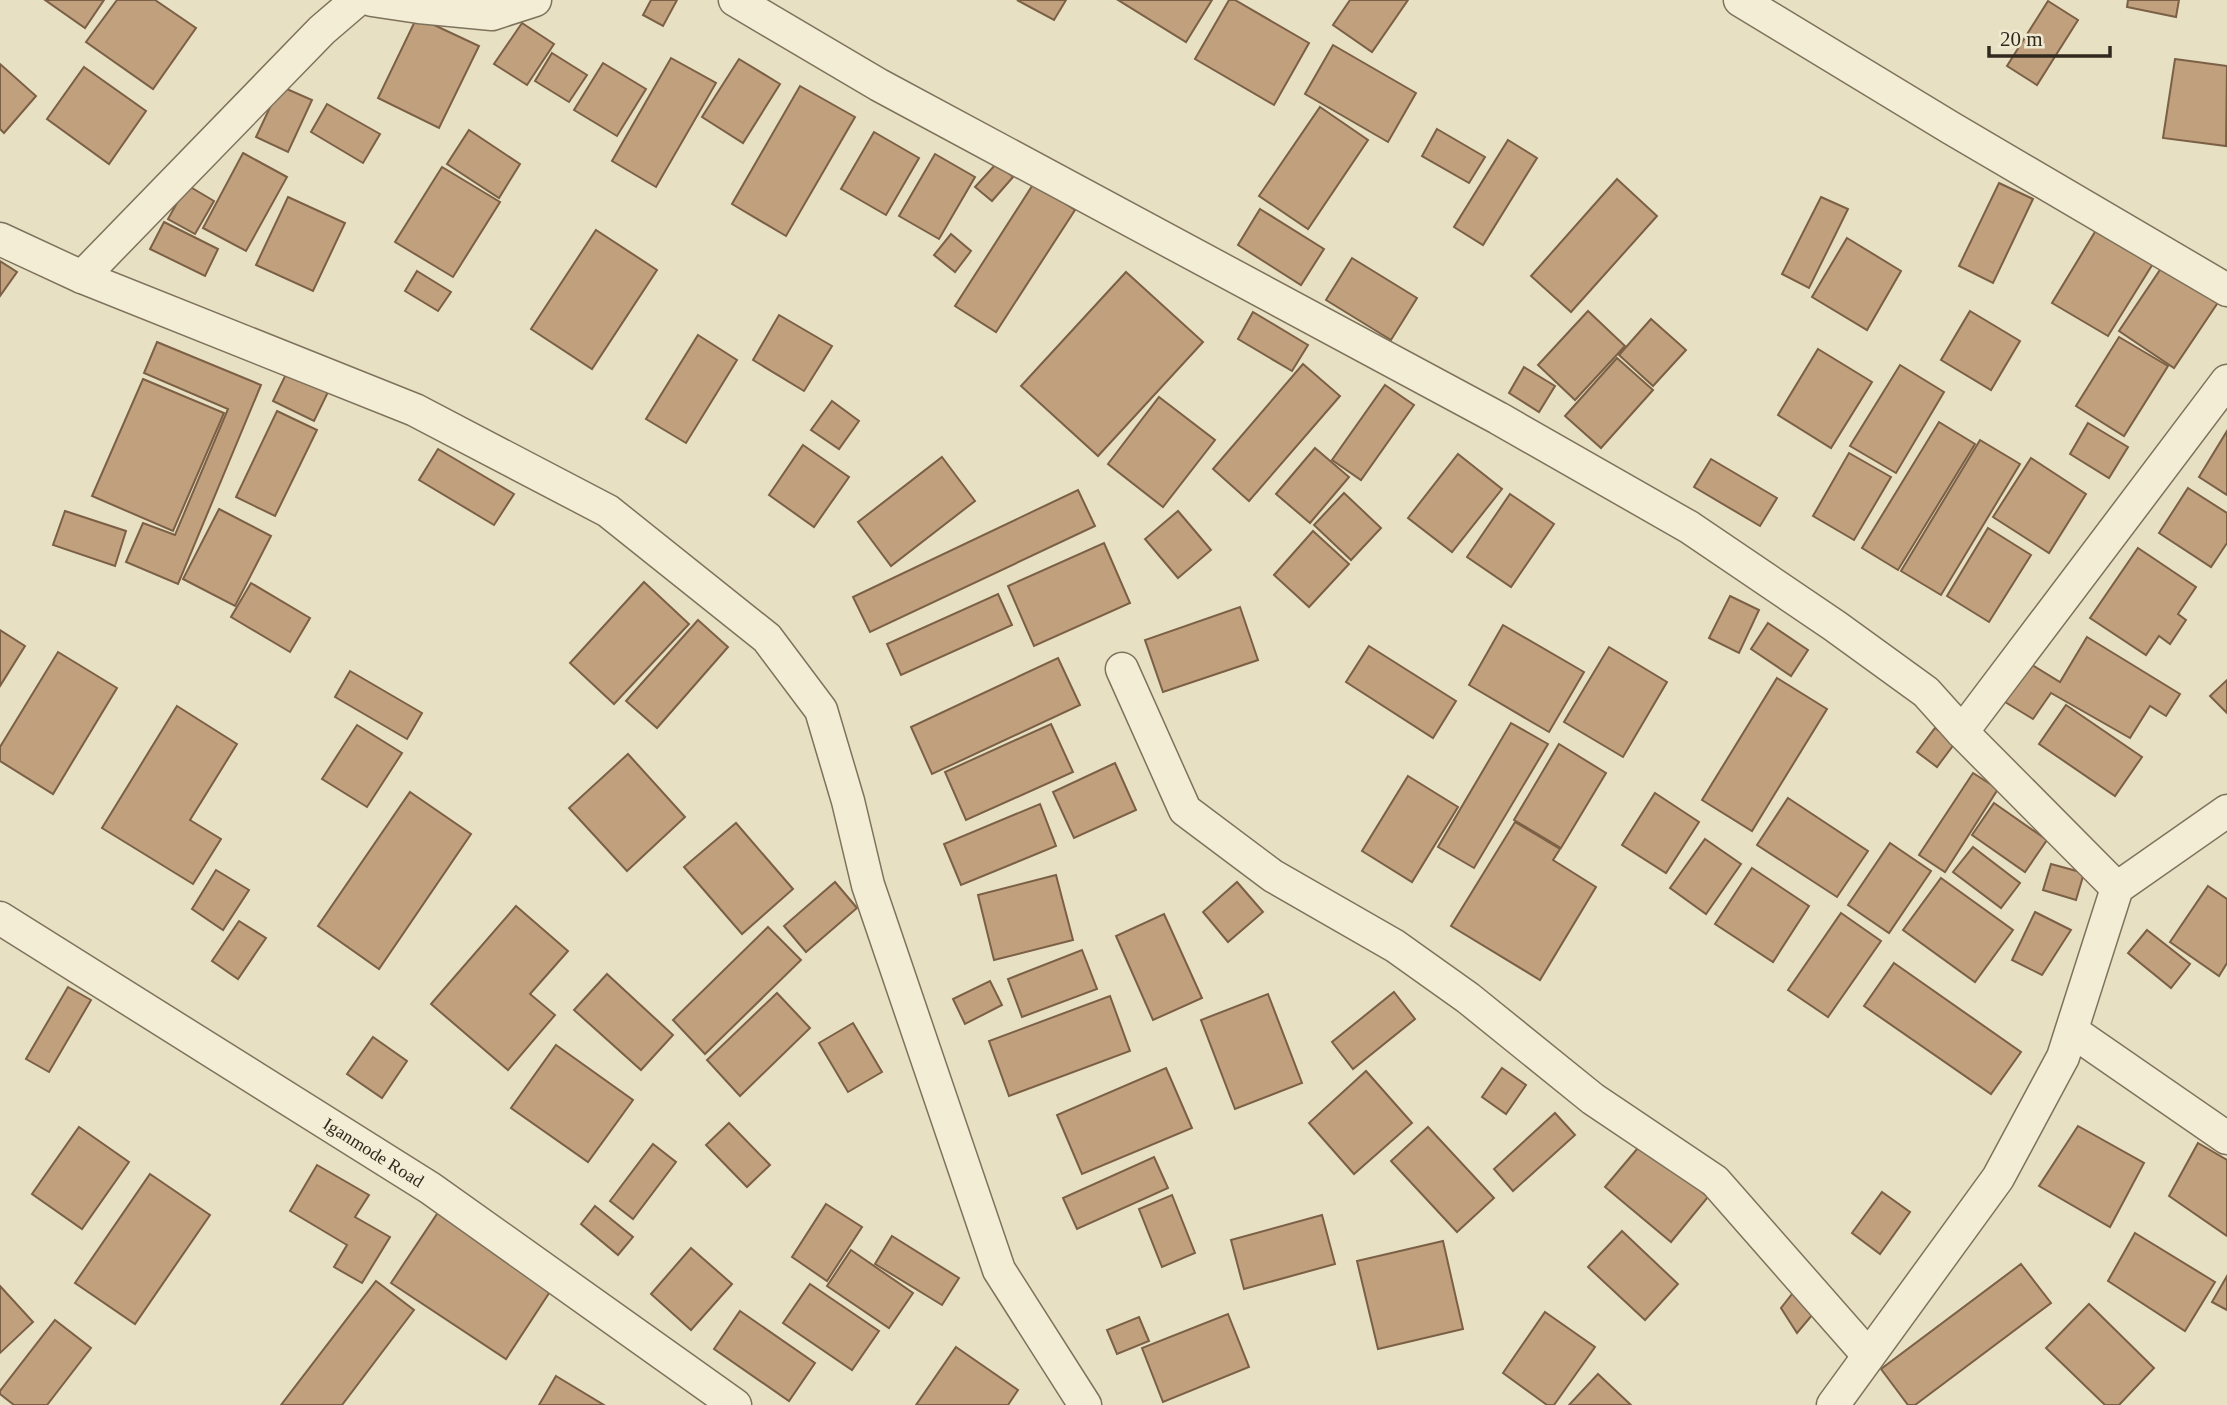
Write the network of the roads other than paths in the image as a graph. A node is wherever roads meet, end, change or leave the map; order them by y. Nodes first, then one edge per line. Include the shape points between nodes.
1 (356, 0) edge
2 (372, 0) edge
3 (535, 0) edge
4 (735, 0) edge
5 (1740, 0) edge
6 (0, 239) edge
7 (82, 277) junction
8 (2227, 290) edge
9 (2227, 380) edge
10 (1122, 669) dead end
11 (1962, 732) junction
12 (2227, 811) edge
13 (2117, 888) junction
14 (0, 918) edge
15 (2072, 1031) junction
16 (2227, 1138) edge
17 (1868, 1355) junction
18 (735, 1405) edge
19 (1085, 1405) edge
20 (1833, 1405) edge

1 - 7 street
2 - 3 street via 492,14
4 - 11 street via 879,85 1498,418 1689,527 1926,692
5 - 8 street
6 - 7 street
7 - 19 street via 415,410 572,492 608,511 767,638 821,710 868,885 999,1270
9 - 11 street
10 - 17 street via 1185,810 1273,876 1395,946 1593,1098 1715,1181
11 - 13 street
12 - 13 street
13 - 15 street
14 - 18 street, Iganmode Road via 430,1188
15 - 16 street
15 - 17 street via 2063,1058 1998,1178
17 - 20 street

